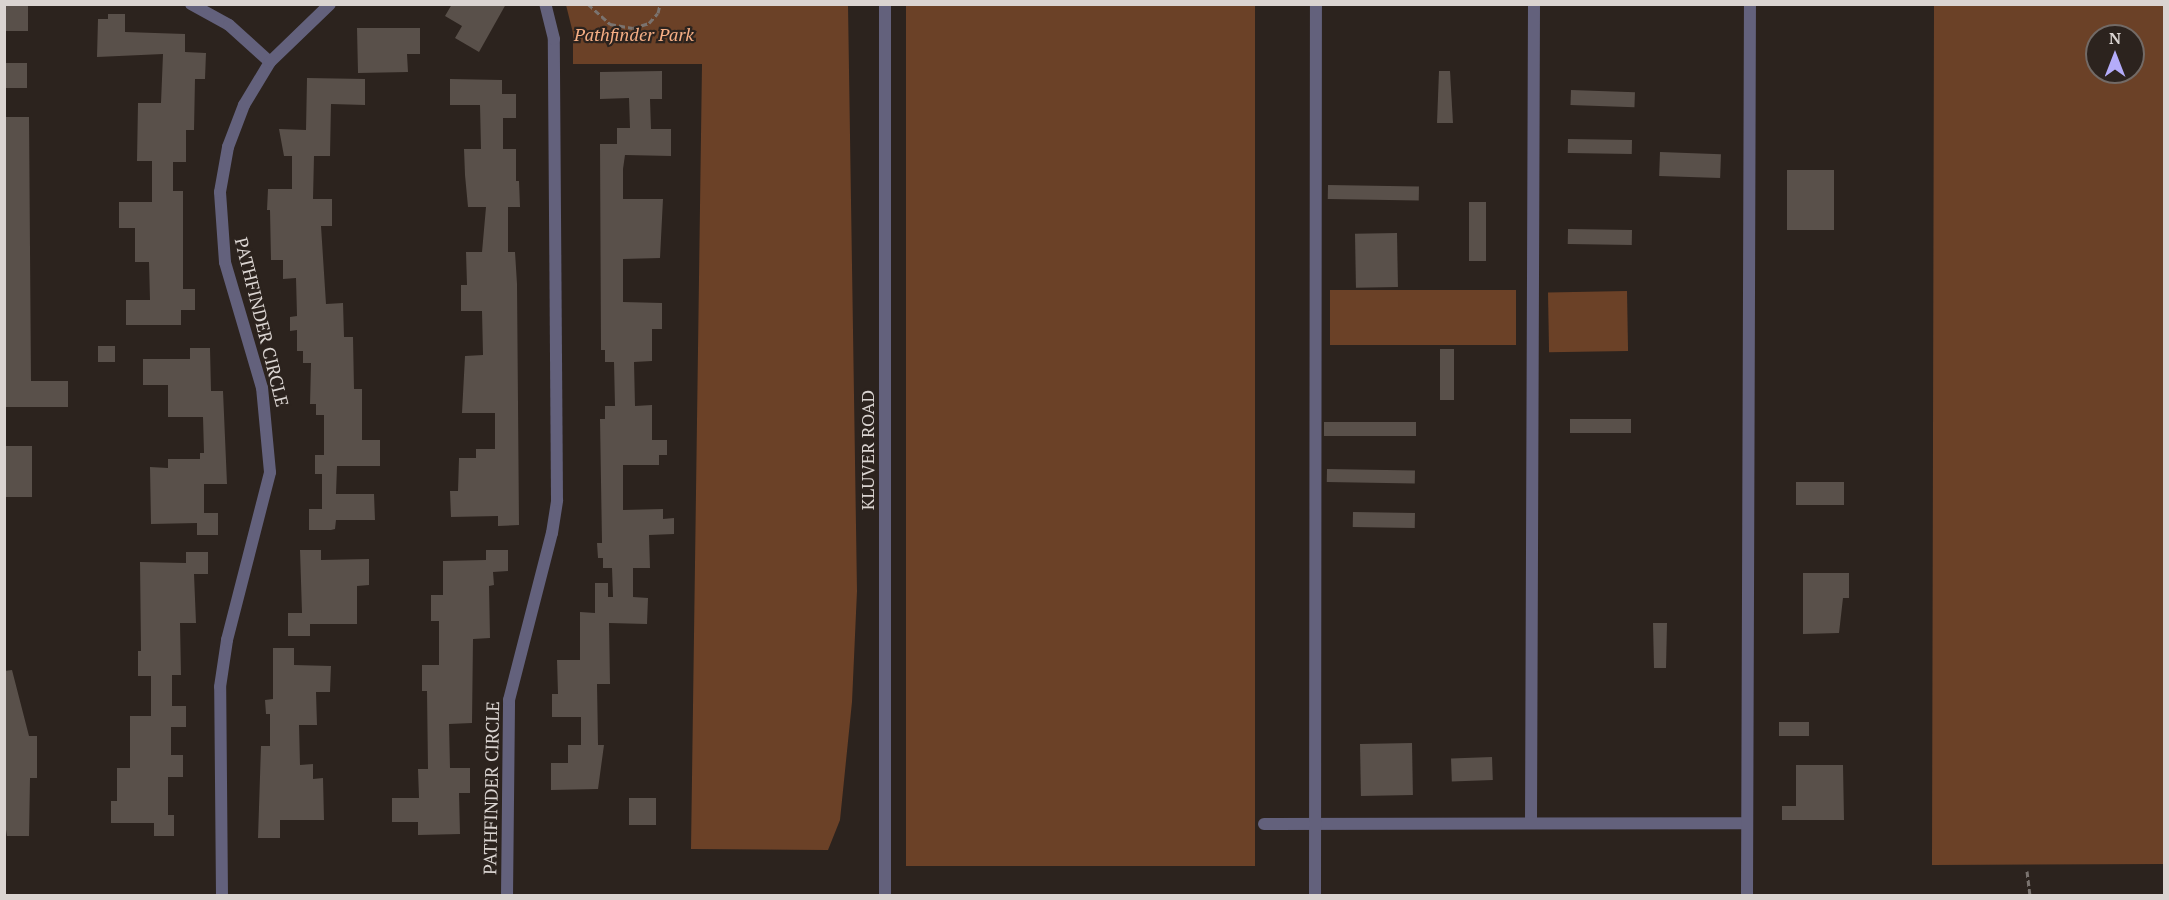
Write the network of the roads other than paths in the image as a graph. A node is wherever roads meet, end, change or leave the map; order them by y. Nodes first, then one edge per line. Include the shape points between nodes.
1 (191, 4) edge
2 (330, 4) edge
3 (545, 4) edge
4 (885, 4) edge
5 (1316, 4) edge
6 (1534, 4) edge
7 (1750, 4) edge
8 (270, 62) junction
9 (1746, 823) junction
10 (1264, 824) dead end
11 (1313, 824) junction
12 (1531, 824) junction
13 (222, 896) edge
14 (507, 896) edge
15 (885, 896) edge
16 (1314, 896) edge
17 (1747, 896) edge

1 - 8 street via 229,26
2 - 8 street, PATHFINDER CIRCLE
3 - 14 street, PATHFINDER CIRCLE via 554,39 557,500 509,700
4 - 15 street, KLUVER ROAD
5 - 11 street
6 - 12 street
7 - 9 street
8 - 13 street, PATHFINDER CIRCLE via 244,105 228,147 220,192 225,262 262,388 270,472 227,640 220,687
9 - 12 street
9 - 17 street
10 - 11 street
11 - 12 street
11 - 16 street

